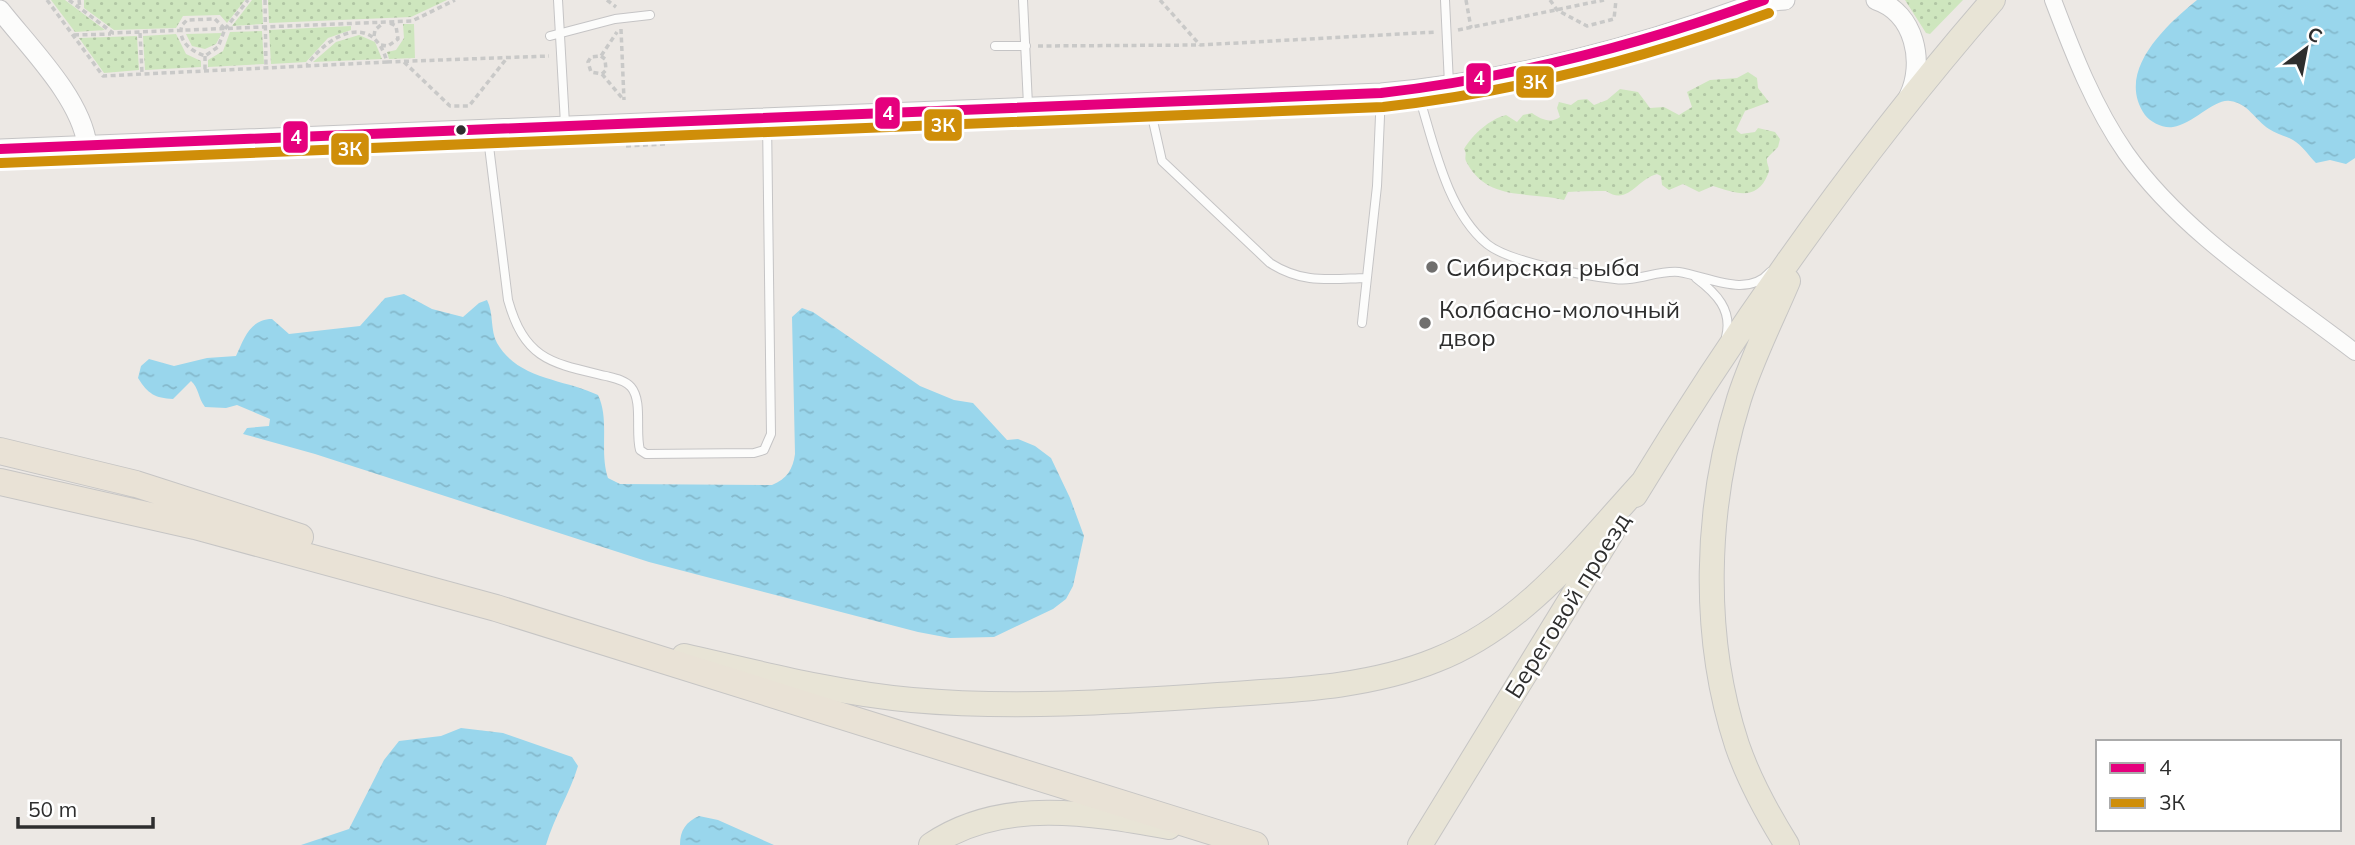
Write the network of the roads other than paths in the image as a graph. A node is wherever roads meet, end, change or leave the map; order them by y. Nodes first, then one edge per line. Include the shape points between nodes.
1 (558, 0) edge
2 (1023, 0) edge
3 (1445, 0) edge
4 (1785, 0) edge
5 (1876, 0) edge
6 (1993, 0) edge
7 (2053, 0) edge
8 (1762, 1) edge
9 (1737, 4) edge
10 (0, 10) edge
11 (650, 15) dead end
12 (550, 36) dead end
13 (560, 36) junction
14 (995, 46) dead end
15 (1026, 46) junction
16 (1449, 85) junction
17 (1417, 90) junction
18 (1381, 93) junction
19 (1149, 103) junction
20 (1904, 106) junction
21 (1028, 108) junction
22 (767, 119) junction
23 (565, 127) junction
24 (487, 130) junction
25 (87, 145) junction
26 (0, 149) edge
27 (1813, 224) junction
28 (1691, 274) junction
29 (1366, 278) junction
30 (1362, 323) dead end
31 (2355, 352) edge
32 (1717, 367) junction
33 (0, 439) edge
34 (0, 451) edge
35 (0, 482) edge
36 (1642, 483) junction
37 (136, 484) junction
38 (496, 608) junction
39 (568, 629) junction
40 (1248, 843) edge
41 (932, 845) edge
42 (1420, 845) edge
43 (1787, 845) edge

1 - 13 lane
2 - 15 lane
3 - 16 lane
4 - 8 street
5 - 20 street via 1894,12 1914,42 1917,80
6 - 20 main road
7 - 31 street via 2103,115 2127,154 2164,188 2205,237
8 - 9 street
9 - 16 street via 1557,62
10 - 25 street via 69,99 85,128
11 - 13 lane
12 - 13 lane
13 - 23 lane
14 - 15 lane
15 - 21 lane
16 - 17 street
17 - 18 street
17 - 28 lane via 1447,179 1466,220 1488,244 1510,257 1617,280 1662,272
18 - 19 street
18 - 29 lane via 1377,186
19 - 21 street
19 - 29 lane via 1162,161 1270,263 1291,276 1309,279
20 - 27 main road
21 - 22 street
22 - 23 street
22 - 24 lane via 771,434 764,450 754,453 646,454 637,441 631,386 556,363 524,341 508,300
23 - 24 street
24 - 25 street
25 - 26 street
27 - 28 lane via 1767,276 1726,284
27 - 32 main road, Береговой проезд
27 - 43 main road via 1739,399 1716,509 1713,555 1713,606 1726,704 1749,775
28 - 32 lane via 1713,291 1727,315 1728,332
29 - 30 lane
32 - 36 main road, Береговой проезд
33 - 37 street
34 - 37 highway
35 - 38 highway via 195,526
36 - 39 main road via 1541,594 1487,633 1437,660 1375,679 1306,690 1014,705 911,700 811,685
36 - 42 main road, Береговой проезд
37 - 38 highway
38 - 39 highway
39 - 40 highway
40 - 41 main road via 1107,816 1056,812 976,824

